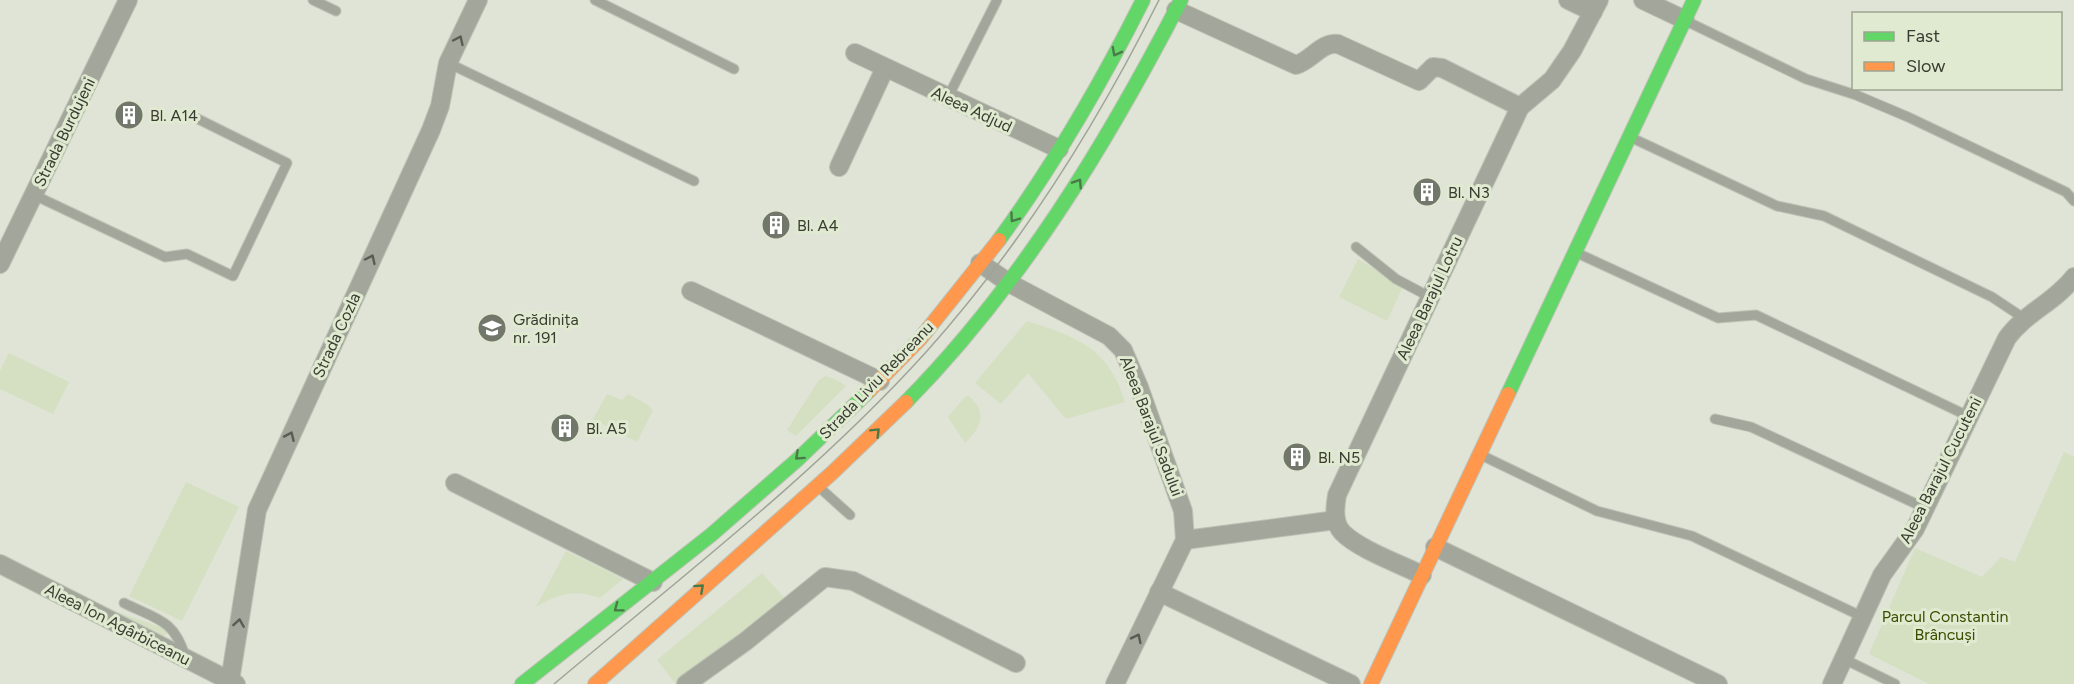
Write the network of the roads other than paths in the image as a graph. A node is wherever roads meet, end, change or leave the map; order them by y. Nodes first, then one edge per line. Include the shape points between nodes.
1 (128, 0) edge
2 (313, 0) edge
3 (478, 0) edge
4 (595, 0) edge
5 (997, 0) edge
6 (1143, 0) edge
7 (1568, 0) edge
8 (1643, 0) edge
9 (1694, 0) edge
10 (1178, 5) edge
11 (1596, 6) edge
12 (336, 11) dead end
13 (1685, 20) junction
14 (855, 53) dead end
15 (448, 63) junction
16 (885, 68) junction
17 (734, 69) dead end
18 (948, 98) junction
19 (1520, 106) junction
20 (196, 118) dead end
21 (1630, 137) junction
22 (1059, 149) junction
23 (839, 167) dead end
24 (694, 181) dead end
25 (34, 195) junction
26 (2074, 201) edge
27 (1356, 247) dead end
28 (1575, 252) junction
29 (0, 264) edge
30 (981, 264) junction
31 (2074, 277) edge
32 (1009, 283) junction
33 (691, 291) dead end
34 (1430, 297) junction
35 (2025, 318) junction
36 (879, 381) junction
37 (1968, 416) junction
38 (1714, 419) dead end
39 (1479, 454) junction
40 (455, 483) dead end
41 (818, 486) junction
42 (1924, 508) junction
43 (850, 515) dead end
44 (1336, 520) junction
45 (1185, 540) junction
46 (1435, 547) junction
47 (0, 564) edge
48 (1422, 575) junction
49 (653, 582) junction
50 (1159, 592) junction
51 (124, 603) dead end
52 (1863, 617) junction
53 (186, 658) junction
54 (1844, 659) junction
55 (1016, 663) dead end
56 (233, 682) edge
57 (522, 684) edge
58 (595, 684) edge
59 (686, 684) edge
60 (1114, 684) edge
61 (1351, 684) edge
62 (1371, 684) edge
63 (1718, 684) edge
64 (1832, 684) edge
65 (1895, 684) edge

1 - 25 street, Strada Burdujeni
2 - 12 lane
15 -> 3 street, Strada Cozla
4 - 17 lane
5 - 18 lane
6 -> 22 street, Strada Liviu Rebreanu
7 - 11 street
8 - 13 street
9 - 13 street
10 - 19 street via 1296,65 1324,46 1338,44 1419,81 1433,67 1442,68
32 -> 10 street, Strada Liviu Rebreanu via 1086,172
11 - 19 street, Aleea Barajul Lotru via 1552,80
13 - 21 street
13 - 26 lane via 1806,79 1908,117 2066,192
14 - 16 street, Aleea Adjud
15 - 24 lane
56 -> 15 street, Strada Cozla via 257,510 431,130
16 - 18 street, Aleea Adjud
16 - 23 street
18 - 22 street, Aleea Adjud
19 - 34 street, Aleea Barajul Lotru
20 - 25 lane via 287,163 233,276 187,254 165,257
21 - 28 street
21 - 35 lane via 1777,206 1824,216 1992,297
22 -> 30 street, Strada Liviu Rebreanu
25 - 29 street, Strada Burdujeni
27 - 34 lane via 1396,279
28 - 37 lane via 1718,318 1756,315
28 - 39 street
30 - 32 street, Aleea Barajul Sadului
30 - 36 street, Strada Liviu Rebreanu
31 - 35 street, Aleea Barajul Cucuteni via 2064,291
41 -> 32 street, Strada Liviu Rebreanu via 943,363
32 - 45 street, Aleea Barajul Sadului via 1109,336 1123,350 1178,495
33 - 36 street
34 - 44 street, Aleea Barajul Lotru via 1343,481
35 - 37 street, Aleea Barajul Cucuteni via 2007,338
36 -> 49 street, Strada Liviu Rebreanu via 768,484
37 - 42 street, Aleea Barajul Cucuteni
38 - 42 lane via 1751,427
39 - 46 street
39 - 52 lane via 1597,511 1692,536
40 - 49 street
41 - 43 lane
58 -> 41 street, Strada Liviu Rebreanu
42 - 52 street, Aleea Barajul Cucuteni via 1909,538 1882,575
44 - 45 street
44 - 48 street via 1341,531 1353,541
45 - 50 street
46 - 48 street
46 - 63 street
47 - 53 street, Aleea Ion Agârbiceanu
48 - 62 street
49 -> 57 street, Strada Liviu Rebreanu
60 -> 50 street
50 - 61 street
51 - 53 lane via 171,626
52 - 54 street, Aleea Barajul Cucuteni
53 - 56 street, Aleea Ion Agârbiceanu
54 - 64 street, Aleea Barajul Cucuteni
54 - 65 lane
55 - 59 street via 853,581 825,577

